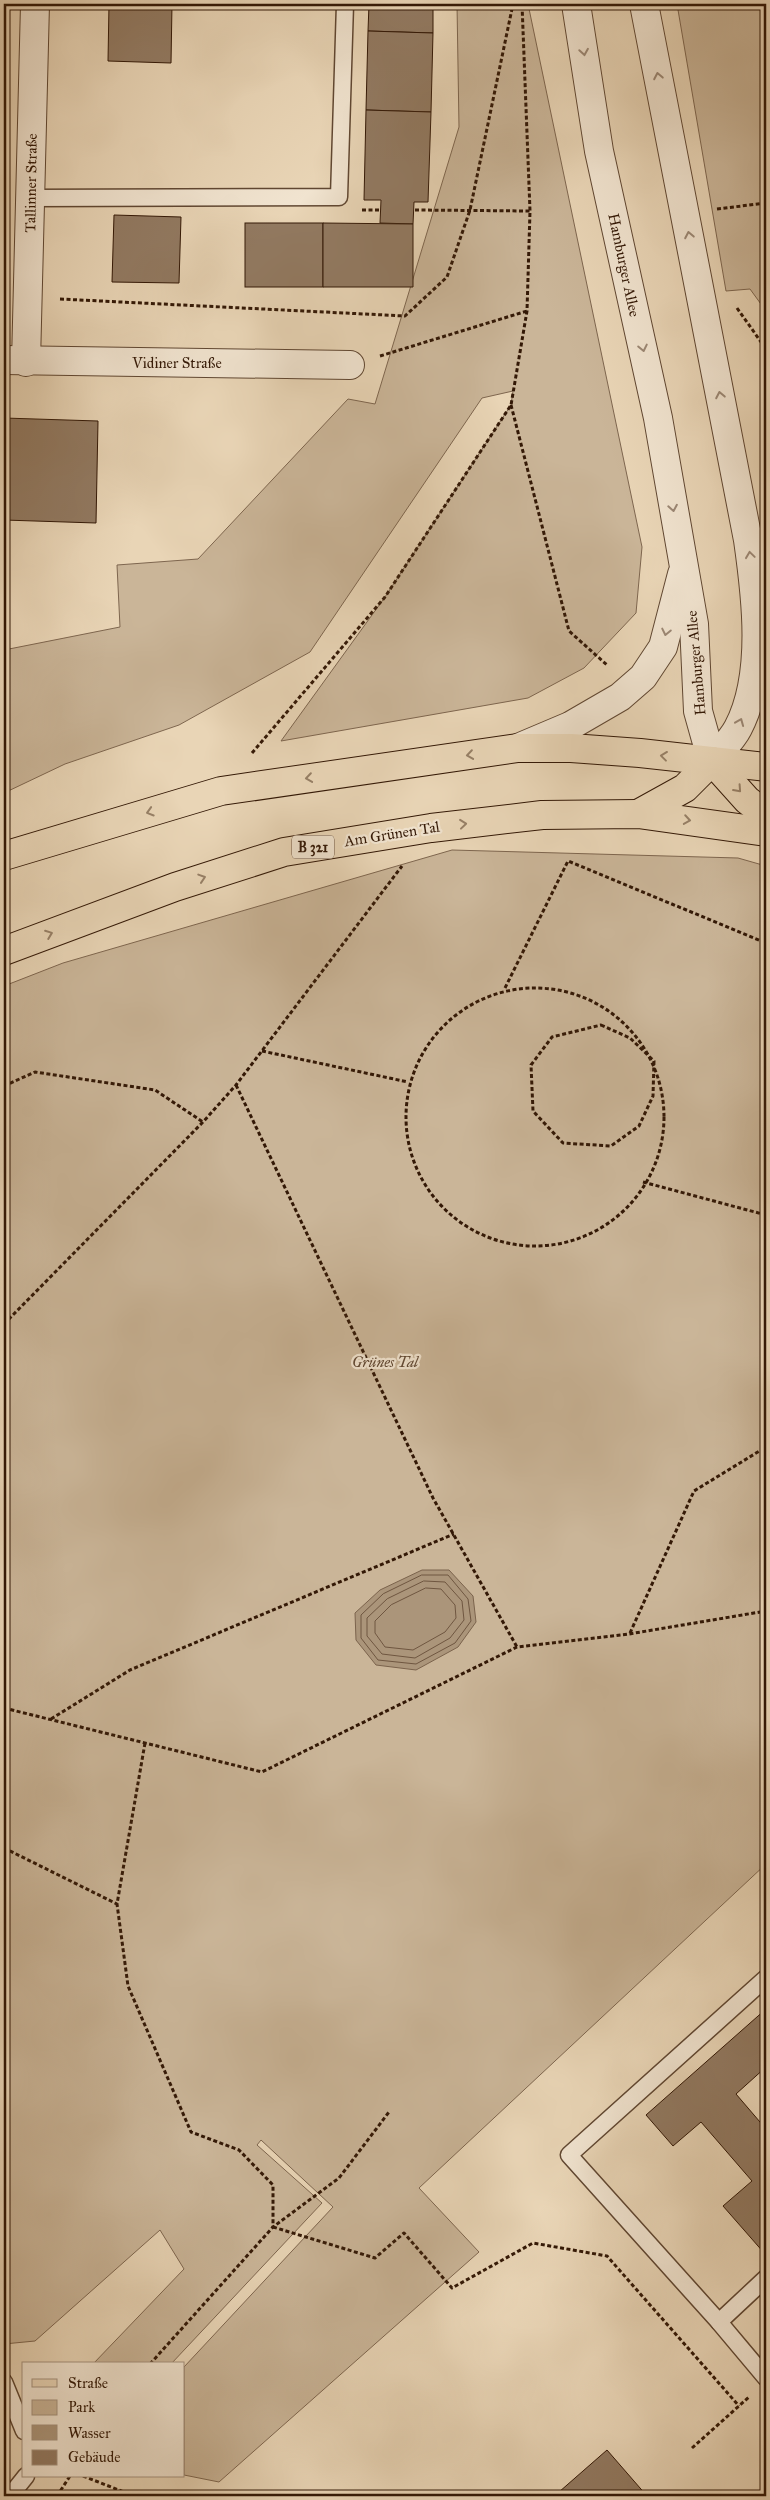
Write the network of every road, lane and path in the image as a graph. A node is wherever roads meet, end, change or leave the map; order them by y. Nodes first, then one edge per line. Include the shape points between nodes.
1 (35, 4) edge
2 (345, 4) edge
3 (522, 4) edge
4 (576, 4) edge
5 (644, 4) edge
6 (30, 198) junction
7 (766, 203) edge
8 (415, 210) dead end
9 (712, 210) dead end
10 (530, 211) junction
11 (736, 305) dead end
12 (527, 311) junction
13 (766, 349) edge
14 (15, 361) edge
15 (350, 364) joint
16 (511, 405) junction
17 (683, 568) junction
18 (762, 614) edge
19 (612, 658) dead end
20 (518, 748) junction
21 (712, 761) junction
22 (766, 768) edge
23 (222, 790) junction
24 (638, 814) junction
25 (766, 815) edge
26 (431, 828) junction
27 (766, 832) edge
28 (4, 856) edge
29 (766, 943) edge
30 (4, 951) edge
31 (505, 988) junction
32 (262, 1051) junction
33 (654, 1061) junction
34 (408, 1082) junction
35 (236, 1084) junction
36 (4, 1086) edge
37 (203, 1122) junction
38 (643, 1182) junction
39 (766, 1215) edge
40 (4, 1324) edge
41 (766, 1447) edge
42 (454, 1534) junction
43 (766, 1610) edge
44 (629, 1634) junction
45 (517, 1647) junction
46 (4, 1708) edge
47 (51, 1720) junction
48 (145, 1743) junction
49 (4, 1848) edge
50 (117, 1904) junction
51 (766, 1978) edge
52 (389, 2112) dead end
53 (273, 2227) junction
54 (766, 2278) edge
55 (719, 2322) junction
56 (152, 2362) edge
57 (766, 2378) edge
58 (4, 2382) edge
59 (752, 2394) dead end
60 (739, 2406) junction
61 (22, 2426) edge
62 (692, 2448) dead end
63 (24, 2478) edge
64 (69, 2478) edge
65 (88, 2478) edge
66 (10, 2496) edge
67 (58, 2496) edge
68 (134, 2496) edge

1 - 6 street, Tallinner Straße
2 - 6 lane via 339,197
3 - 10 path
4 -> 17 street, Hamburger Allee via 599,151 658,418
18 -> 5 street
6 - 14 street, Tallinner Straße
7 - 9 path
8 - 10 path
10 - 12 path
11 - 13 path
12 - 15 path
12 - 16 path
14 - 15 street, Vidiner Straße
16 - 19 path via 569,631 607,665
16 - 23 path via 384,597
17 -> 20 street via 663,648 643,677 620,697 570,726
17 - 21 street, Hamburger Allee via 694,624 698,711
21 -> 18 street via 738,728 754,684
21 -> 20 main road via 620,752
20 -> 23 main road
21 - 22 main road
21 - 24 main road via 685,788
21 -> 25 main road via 747,800
23 -> 28 main road
26 -> 24 main road, Am Grünen Tal / B 321 via 542,816
24 -> 27 main road, Am Grünen Tal / B 321
30 -> 26 main road, Am Grünen Tal / B 321 via 175,887 284,852
26 - 32 path
29 - 31 path via 568,861
31 - 33 path via 582,993 638,1033
31 - 34 path via 438,1027
32 - 34 path
32 - 35 path
33 - 33 path via 653,1096 639,1126 612,1146 563,1143 533,1111 531,1065 552,1037 601,1025 630,1038
33 - 38 path via 666,1095 662,1151 661,1160
34 - 38 path via 405,1138 418,1178 469,1232 534,1250 604,1231
35 - 37 path
35 - 42 path via 429,1490
36 - 37 path via 35,1072 155,1090
37 - 40 path
38 - 39 path
41 - 44 path via 694,1491
42 - 45 path
42 - 47 path via 130,1670
43 - 44 path
44 - 45 path
45 - 48 path via 262,1772
46 - 47 path
47 - 48 path
48 - 50 path
49 - 50 path
50 - 53 path via 128,1986 191,2132 240,2150 273,2185
51 - 55 lane via 569,2155
52 - 53 path via 339,2178
53 - 56 path
53 - 60 path via 375,2258 404,2233 452,2288 533,2243 607,2256
54 - 55 lane
55 - 57 lane
58 - 61 lane
59 - 60 path
60 - 62 path
63 - 66 lane
64 - 67 path
65 - 68 path

